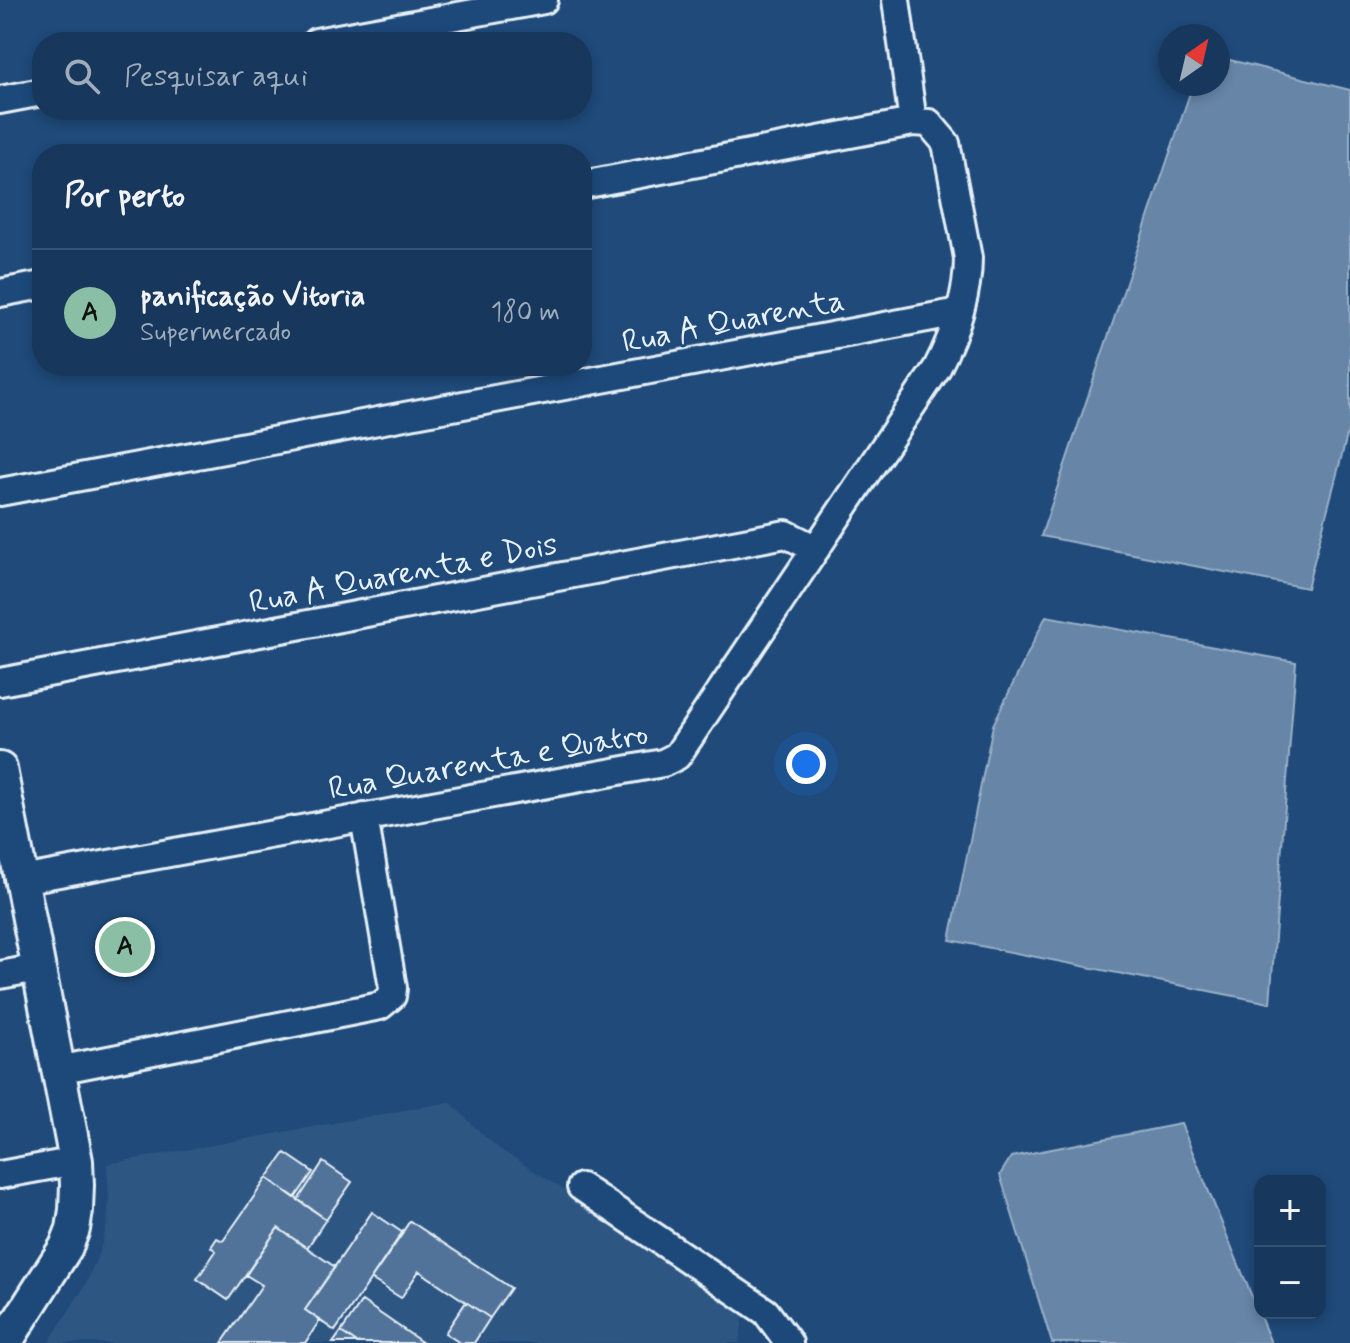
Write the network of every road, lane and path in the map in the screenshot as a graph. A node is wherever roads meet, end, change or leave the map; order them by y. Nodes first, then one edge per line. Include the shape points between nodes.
1 (544, 0) edge
2 (896, 0) edge
3 (370, 32) edge
4 (32, 94) edge
5 (0, 100) edge
6 (913, 122) junction
7 (592, 183) edge
8 (32, 287) edge
9 (0, 293) edge
10 (959, 312) junction
11 (0, 492) edge
12 (816, 549) junction
13 (0, 682) edge
14 (1, 780) edge
15 (364, 817) junction
16 (21, 880) junction
17 (38, 968) junction
18 (0, 975) edge
19 (58, 1070) junction
20 (76, 1161) junction
21 (0, 1175) edge
22 (581, 1187) dead end
23 (5, 1343) edge
24 (789, 1343) edge

1 - 3 street
2 - 6 street
4 - 5 street
6 - 7 street
6 - 10 street, Rua Quarenta e Quatro via 929,123 946,143 968,258
8 - 9 street
10 - 11 street, Rua A Quarenta
10 - 12 street, Rua Quarenta e Quatro via 937,368
12 - 13 street, Rua A Quarenta e Dois via 786,534
12 - 15 street, Rua Quarenta e Quatro via 677,756 663,763
14 - 16 street
15 - 16 street, Rua Quarenta e Quatro
15 - 19 street via 393,988 380,1006
16 - 17 street
17 - 18 street
17 - 19 street
19 - 20 street
20 - 21 street
20 - 23 street via 76,1210 66,1247
22 - 24 street via 766,1312

